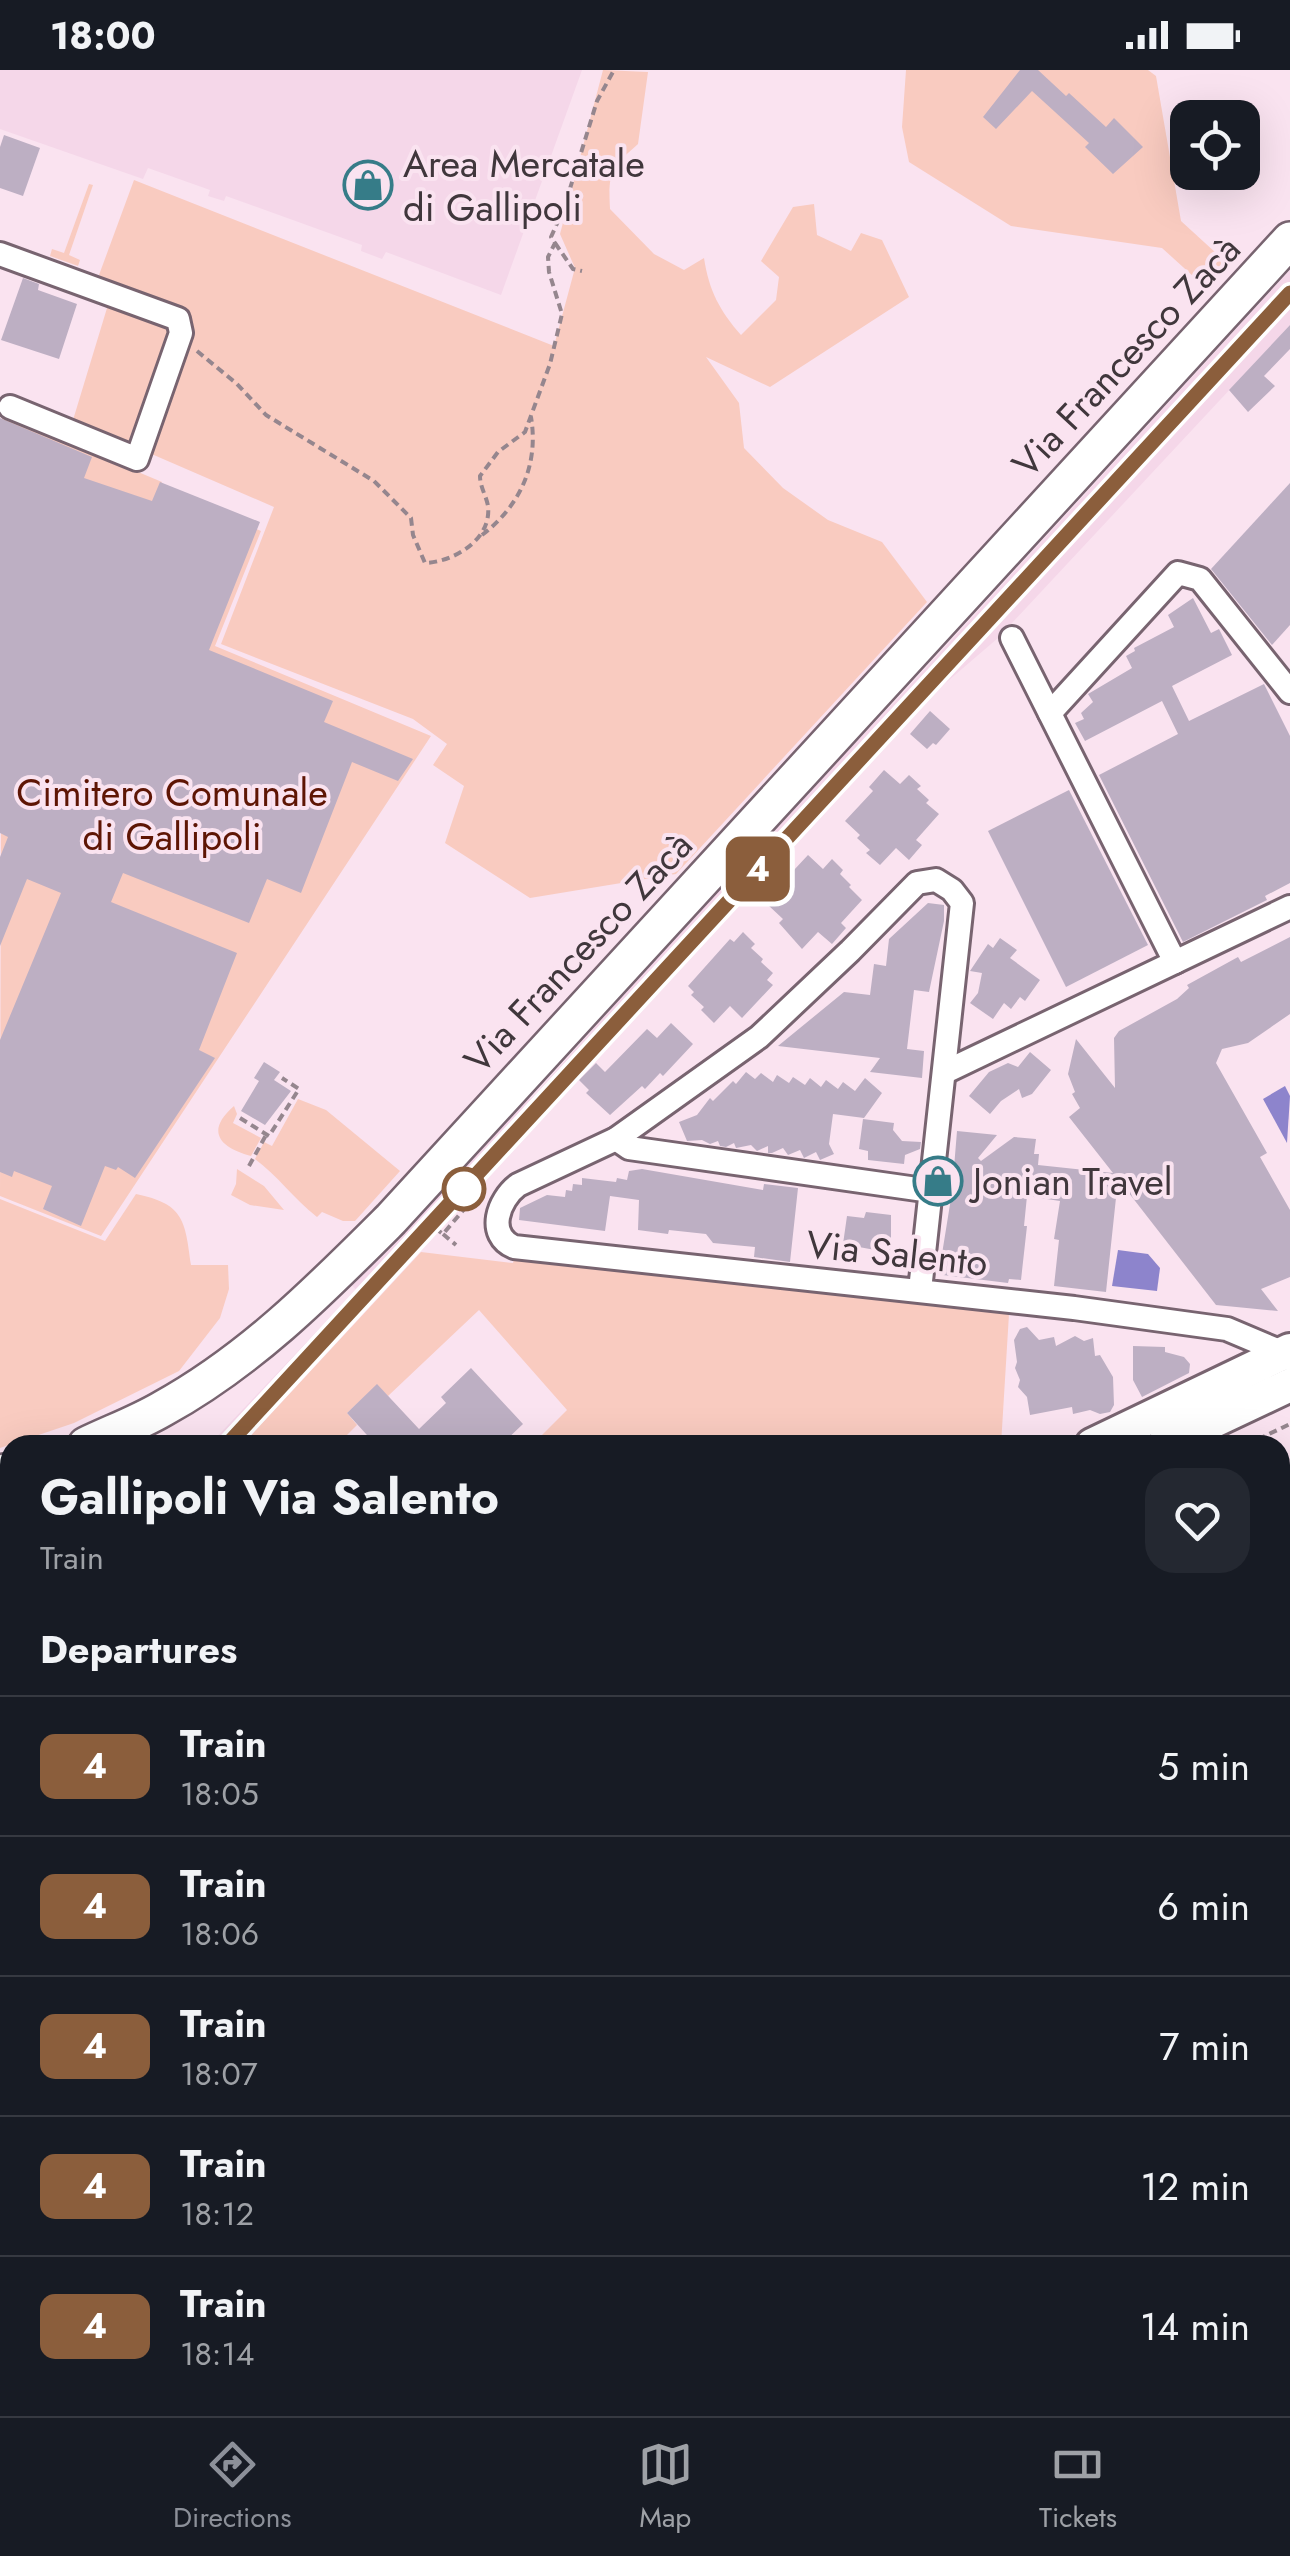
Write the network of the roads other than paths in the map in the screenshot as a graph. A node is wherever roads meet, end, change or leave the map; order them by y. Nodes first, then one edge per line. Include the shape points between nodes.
1 (1290, 240) edge
2 (0, 254) edge
3 (10, 407) dead end
4 (1012, 638) dead end
5 (1290, 692) edge
6 (1050, 713) junction
7 (1290, 907) edge
8 (1175, 962) junction
9 (945, 1072) junction
10 (616, 1139) junction
11 (931, 1191) junction
12 (920, 1290) junction
13 (1289, 1363) edge
14 (107, 1435) edge
15 (1116, 1435) edge
16 (1178, 1435) edge

1 - 14 main road, Via Francesco Zacà via 324,1288 231,1365
2 - 3 street via 181,326 137,460
4 - 6 street
5 - 6 street via 1200,579 1178,573
6 - 8 street
7 - 8 street
8 - 9 street
9 - 10 street via 962,903 936,880 917,882 758,1037
9 - 11 street
10 - 11 street via 629,1148
10 - 12 street, Via Salento via 511,1191 498,1225 504,1242
11 - 12 street
12 - 13 street, Via Salento via 1227,1330
13 - 15 main road
13 - 16 main road

